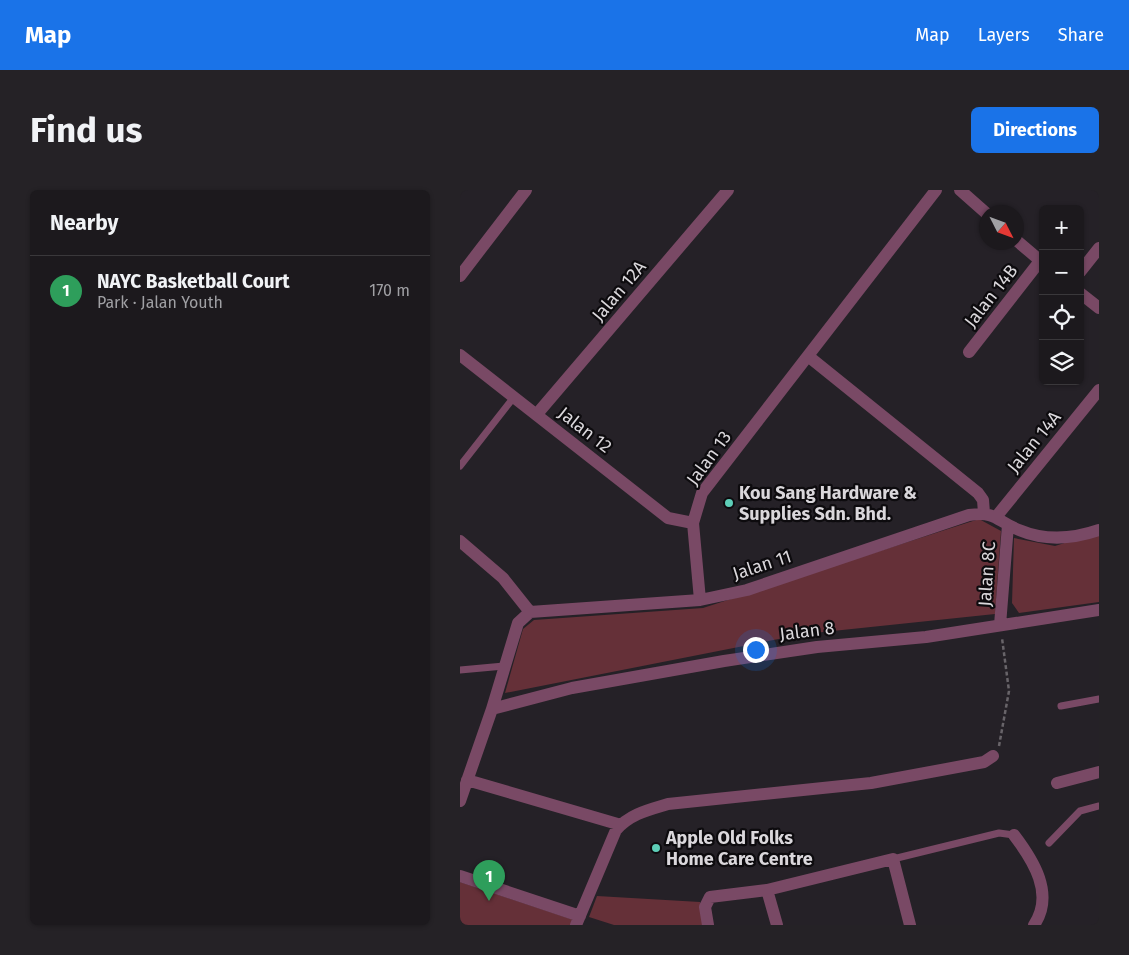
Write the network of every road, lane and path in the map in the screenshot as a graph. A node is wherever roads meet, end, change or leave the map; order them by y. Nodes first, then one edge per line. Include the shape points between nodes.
1 (526, 190) edge
2 (728, 190) edge
3 (936, 190) edge
4 (960, 190) edge
5 (979, 207) edge
6 (1024, 247) edge
7 (1099, 248) edge
8 (1039, 259) edge
9 (1039, 266) edge
10 (1084, 267) edge
11 (460, 276) edge
12 (1083, 295) edge
13 (1099, 308) edge
14 (969, 352) dead end
15 (460, 354) edge
16 (808, 356) junction
17 (1099, 390) edge
18 (514, 397) junction
19 (537, 414) junction
20 (460, 466) edge
21 (990, 515) junction
22 (693, 523) junction
23 (1008, 525) junction
24 (1099, 530) edge
25 (460, 541) edge
26 (700, 600) junction
27 (1099, 610) edge
28 (528, 613) junction
29 (1000, 625) junction
30 (504, 666) junction
31 (460, 670) edge
32 (1099, 699) edge
33 (1061, 706) dead end
34 (492, 709) junction
35 (993, 756) joint
36 (1099, 772) edge
37 (467, 780) junction
38 (1057, 783) dead end
39 (460, 801) edge
40 (1099, 806) edge
41 (621, 825) junction
42 (1014, 835) joint
43 (1049, 843) dead end
44 (893, 859) junction
45 (460, 876) edge
46 (767, 890) junction
47 (578, 920) edge
48 (708, 925) edge
49 (777, 925) edge
50 (910, 925) edge
51 (1034, 925) edge

1 - 11 street
2 - 19 street, Jalan 12A
3 - 16 street, Jalan 13
4 - 5 street
6 - 8 street
7 - 10 street
9 - 14 street, Jalan 14B
12 - 13 street
15 - 18 street, Jalan 12
16 - 21 street via 978,493
16 - 22 street, Jalan 13 via 702,493
17 - 21 street, Jalan 14A
18 - 19 street, Jalan 12
18 - 20 lane
19 - 22 street, Jalan 12 via 668,518
21 - 23 street
21 - 26 street, Jalan 11 via 952,520 748,590
22 - 26 street, Jalan 13
23 - 24 street via 1049,538 1080,536
23 - 29 street, Jalan 8C
25 - 28 street via 503,578
26 - 28 street, Jalan 11
27 - 29 street, Jalan 8
28 - 30 street via 518,623
29 - 34 street, Jalan 8 via 724,661 572,688
29 - 35 path via 1009,690 998,748
30 - 31 lane
30 - 34 street
32 - 33 lane
34 - 37 street
35 - 41 street via 984,762 872,783 668,804 636,814
36 - 38 street
37 - 39 street
37 - 41 street
40 - 43 lane via 1080,810
41 - 47 street
42 - 44 lane via 999,833
42 - 51 street via 1039,874 1044,898
44 - 46 street
44 - 50 street
45 - 47 street
46 - 48 street via 710,897 705,906
46 - 49 street

